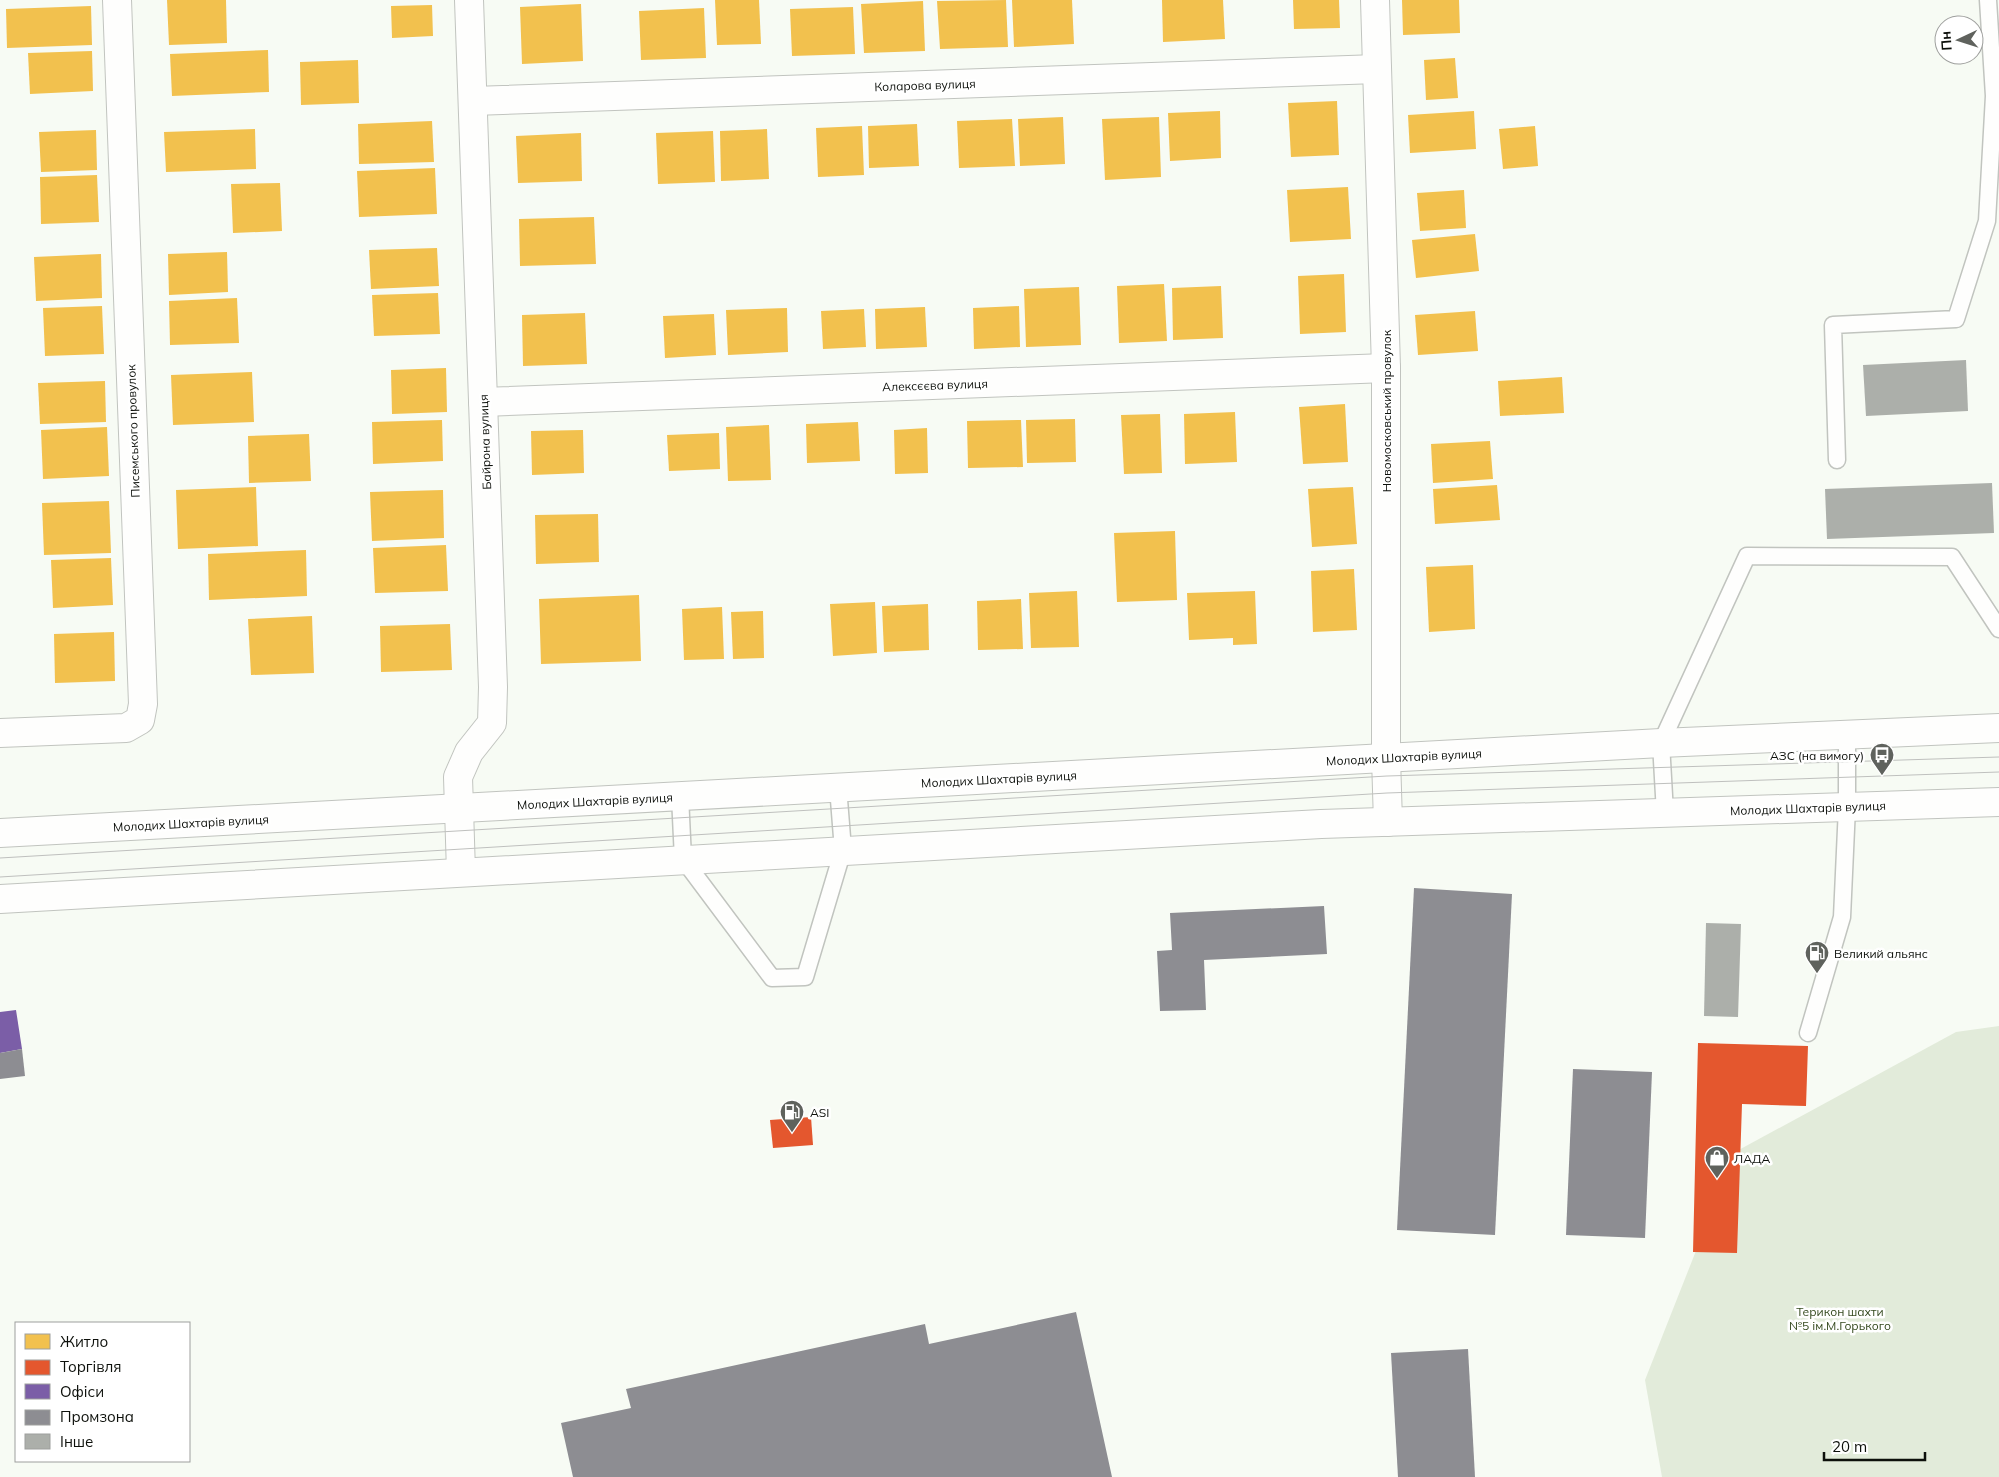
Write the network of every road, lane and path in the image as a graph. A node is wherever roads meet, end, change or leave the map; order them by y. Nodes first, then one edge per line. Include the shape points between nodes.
1 (117, 0) edge
2 (469, 0) edge
3 (1375, 0) edge
4 (1988, 0) edge
5 (1377, 69) junction
6 (472, 101) junction
7 (1386, 368) junction
8 (483, 402) junction
9 (1837, 460) dead end
10 (1999, 629) edge
11 (1999, 728) edge
12 (0, 733) edge
13 (1847, 736) junction
14 (1662, 743) junction
15 (1386, 758) junction
16 (838, 787) junction
17 (680, 796) junction
18 (1999, 802) edge
19 (1847, 807) junction
20 (457, 809) junction
21 (1665, 813) junction
22 (1388, 822) junction
23 (0, 833) edge
24 (843, 850) junction
25 (683, 859) junction
26 (461, 872) junction
27 (0, 899) edge
28 (1808, 1033) dead end

1 - 12 street, Писемського провулок via 143,704 140,720 126,728
2 - 6 street, Байрона вулиця
3 - 5 street, Новомосковський провулок
4 - 9 lane via 1994,96 1987,221 1956,319 1833,325
5 - 6 street, Коларова вулиця
5 - 7 street, Новомосковський провулок
6 - 8 street, Байрона вулиця
7 - 8 street, Алексєєва вулиця
7 - 15 street, Новомосковський провулок
8 - 20 street, Байрона вулиця via 492,723 469,752 458,777
10 - 14 lane via 1952,557 1747,556
11 - 13 street, Молодих Шахтарів вулиця
13 - 14 street, Молодих Шахтарів вулиця
13 - 19 lane
14 - 15 street, Молодих Шахтарів вулиця
14 - 21 lane
15 - 16 street, Молодих Шахтарів вулиця
15 - 22 street, Новомосковський провулок
16 - 17 street, Молодих Шахтарів вулиця
16 - 24 lane
17 - 20 street, Молодих Шахтарів вулиця
17 - 25 lane
18 - 19 street, Молодих Шахтарів вулиця
19 - 21 street, Молодих Шахтарів вулиця
19 - 28 lane via 1842,917
20 - 23 street, Молодих Шахтарів вулиця
20 - 26 street, Байрона вулиця
21 - 22 street, Молодих Шахтарів вулиця
22 - 24 street, Молодих Шахтарів вулиця
24 - 25 street, Молодих Шахтарів вулиця
24 - 25 lane via 805,976 796,977 772,978
25 - 26 street, Молодих Шахтарів вулиця
26 - 27 street, Молодих Шахтарів вулиця

